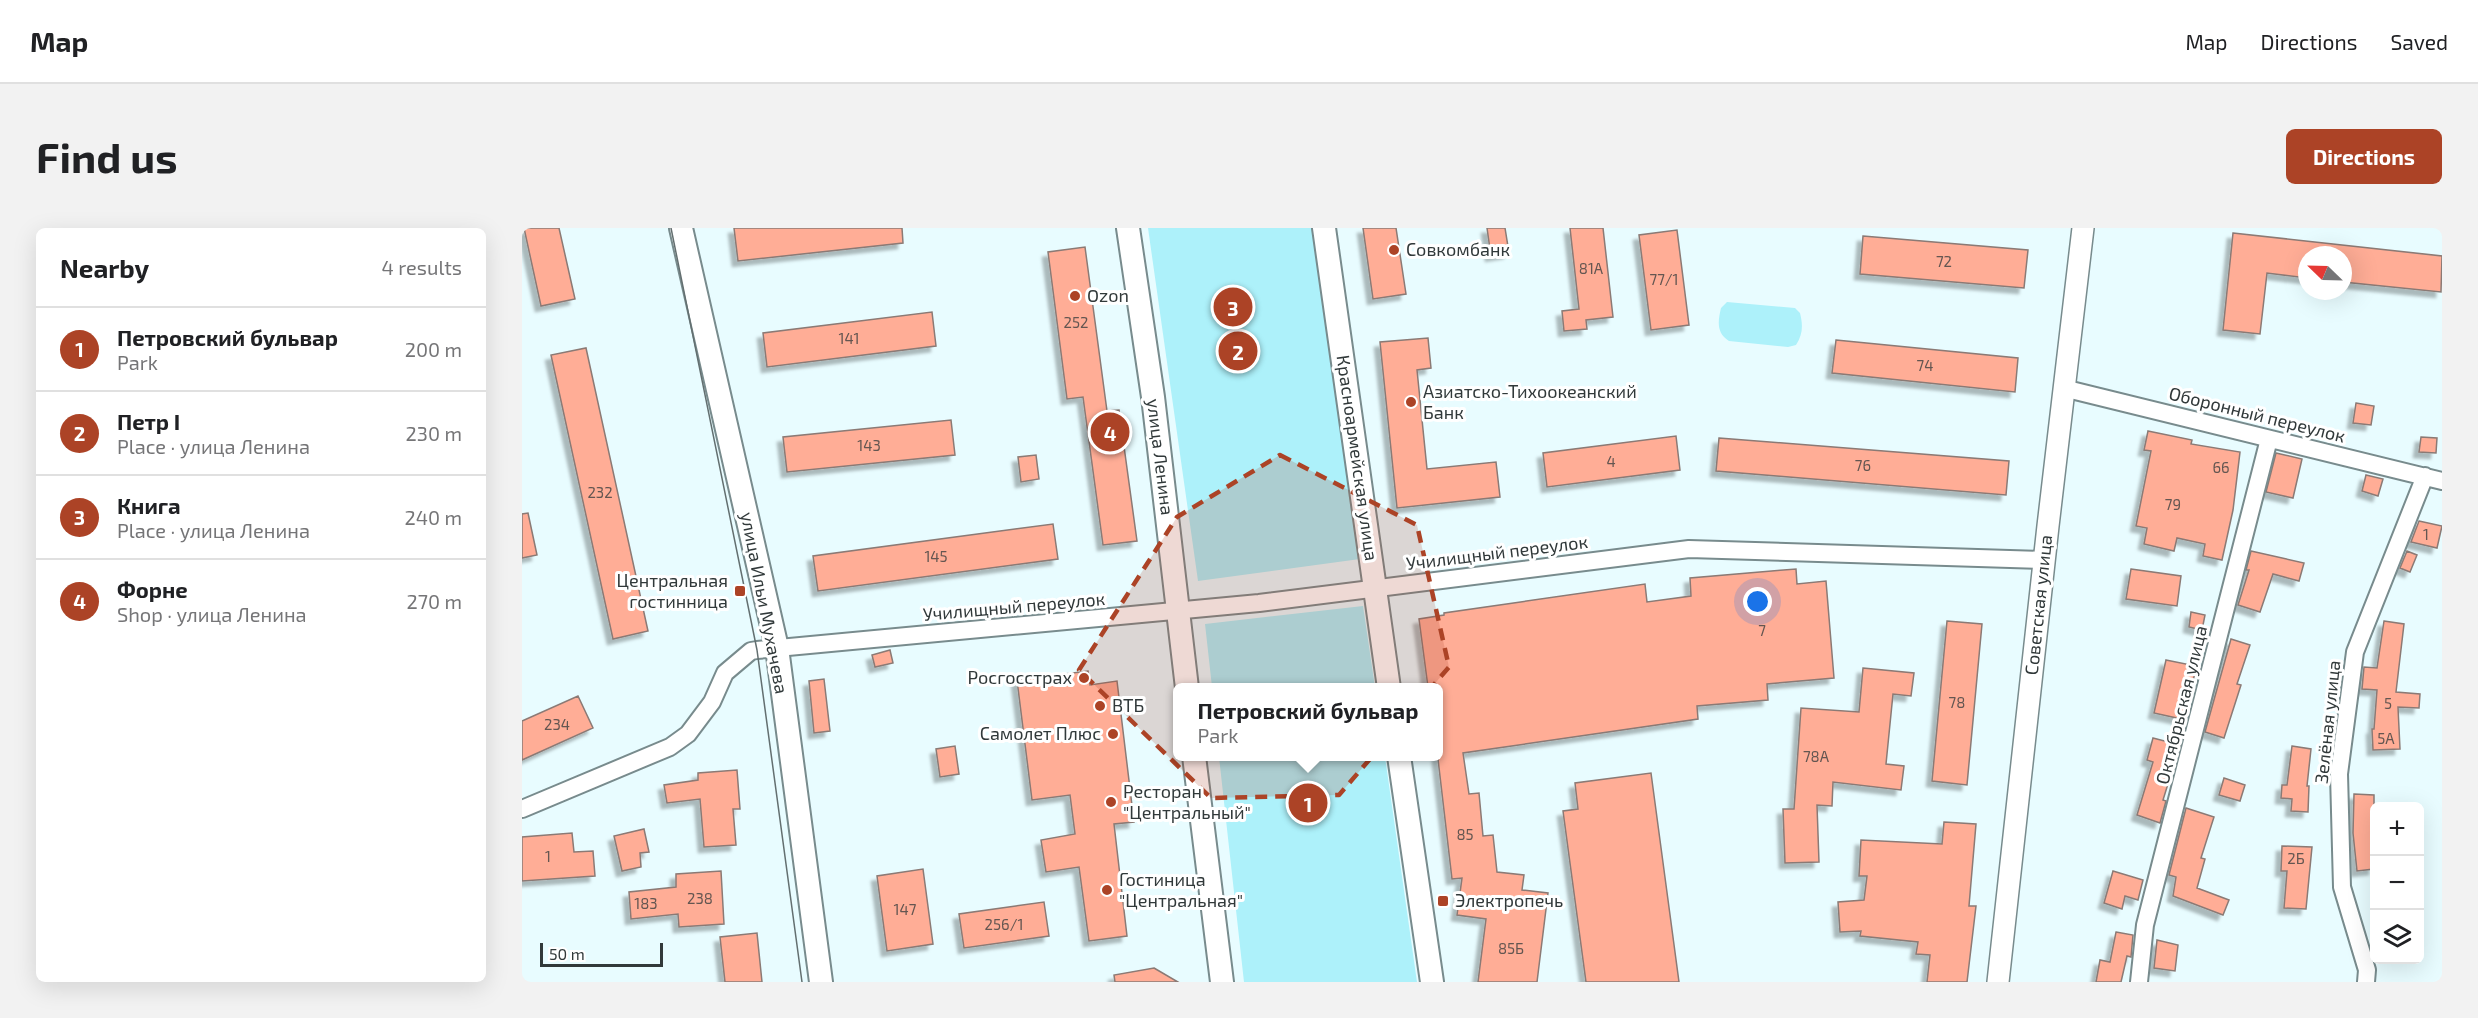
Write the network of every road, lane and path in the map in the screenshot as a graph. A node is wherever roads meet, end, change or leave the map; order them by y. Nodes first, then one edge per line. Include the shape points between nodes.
1 (681, 228) edge
2 (1128, 228) edge
3 (1324, 228) edge
4 (2084, 228) edge
5 (2064, 388) junction
6 (2269, 439) junction
7 (2425, 476) junction
8 (2442, 480) edge
9 (2044, 560) junction
10 (1375, 588) junction
11 (1179, 611) junction
12 (777, 648) junction
13 (1187, 683) edge
14 (1388, 683) edge
15 (1195, 761) edge
16 (1400, 761) edge
17 (522, 809) edge
18 (820, 982) edge
19 (1222, 982) edge
20 (1432, 982) edge
21 (1998, 982) edge
22 (2139, 982) edge
23 (2366, 982) edge

1 - 12 main road, улица Ильи Мухачева
2 - 11 main road, улица Ленина
3 - 10 main road, Красноармейская улица
4 - 5 street, Советская улица
5 - 6 street, Оборонный переулок
5 - 9 street, Советская улица
6 - 7 street, Оборонный переулок
6 - 22 street, Октябрьская улица via 2145,924
7 - 8 street, Оборонный переулок
7 - 23 street, Зелёная улица via 2355,652 2339,774 2342,887 2367,970
9 - 10 street, Училищный переулок via 1689,549
9 - 21 street, Советская улица
10 - 11 street, Училищный переулок
10 - 14 main road, Красноармейская улица
11 - 12 street, Училищный переулок
11 - 13 main road, улица Ленина
12 - 17 street, Училищный переулок via 751,651 725,673 712,702 688,734 669,747
12 - 18 main road, улица Ильи Мухачева
15 - 19 main road
16 - 20 main road

